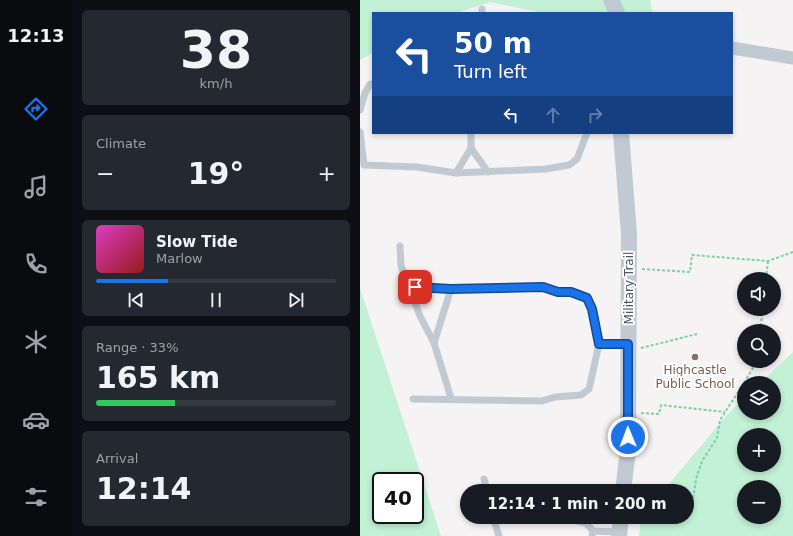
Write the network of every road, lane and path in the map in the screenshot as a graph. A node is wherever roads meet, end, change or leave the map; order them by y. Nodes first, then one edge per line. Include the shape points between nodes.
1 (611, 0) edge
2 (617, 12) edge
3 (733, 48) edge
4 (793, 58) edge
5 (372, 84) edge
6 (360, 110) edge
7 (360, 132) edge
8 (471, 134) edge
9 (587, 134) edge
10 (621, 134) edge
11 (471, 148) junction
12 (362, 165) edge
13 (488, 172) junction
14 (456, 173) junction
15 (400, 246) dead end
16 (793, 252) edge
17 (768, 261) junction
18 (629, 268) junction
19 (767, 272) edge
20 (410, 287) junction
21 (451, 289) junction
22 (697, 334) dead end
23 (434, 343) junction
24 (599, 344) junction
25 (628, 346) junction
26 (737, 394) edge
27 (451, 398) junction
28 (413, 399) dead end
29 (725, 412) junction
30 (641, 413) dead end
31 (484, 479) dead end
32 (485, 484) edge
33 (624, 484) edge
34 (694, 497) edge
35 (495, 524) edge
36 (587, 524) edge
37 (620, 528) edge
38 (593, 534) edge
39 (499, 536) edge

1 - 2 street
3 - 4 street
5 - 6 lane via 365,93
7 - 12 lane
8 - 11 lane
9 - 13 lane via 577,159 569,165 546,169
10 - 18 street, Military Trail via 629,234
11 - 13 lane
11 - 14 lane
12 - 14 lane via 417,167
13 - 14 lane
15 - 20 lane via 400,266
16 - 17 path
17 - 18 path via 692,255 690,272
17 - 19 path
18 - 25 street, Military Trail
20 - 21 lane
20 - 23 lane via 420,316
21 - 23 lane
21 - 24 lane via 543,287 581,295 590,302
22 - 25 path via 641,348
23 - 27 lane
24 - 25 lane
24 - 27 lane via 589,389 581,395 555,397 542,402
25 - 33 street, Military Trail via 628,450
26 - 29 path
27 - 28 lane
29 - 30 path via 661,405 659,414
29 - 34 path via 720,420 717,438 702,462 696,479
31 - 32 lane
35 - 39 lane
36 - 38 lane
37 - 38 lane

